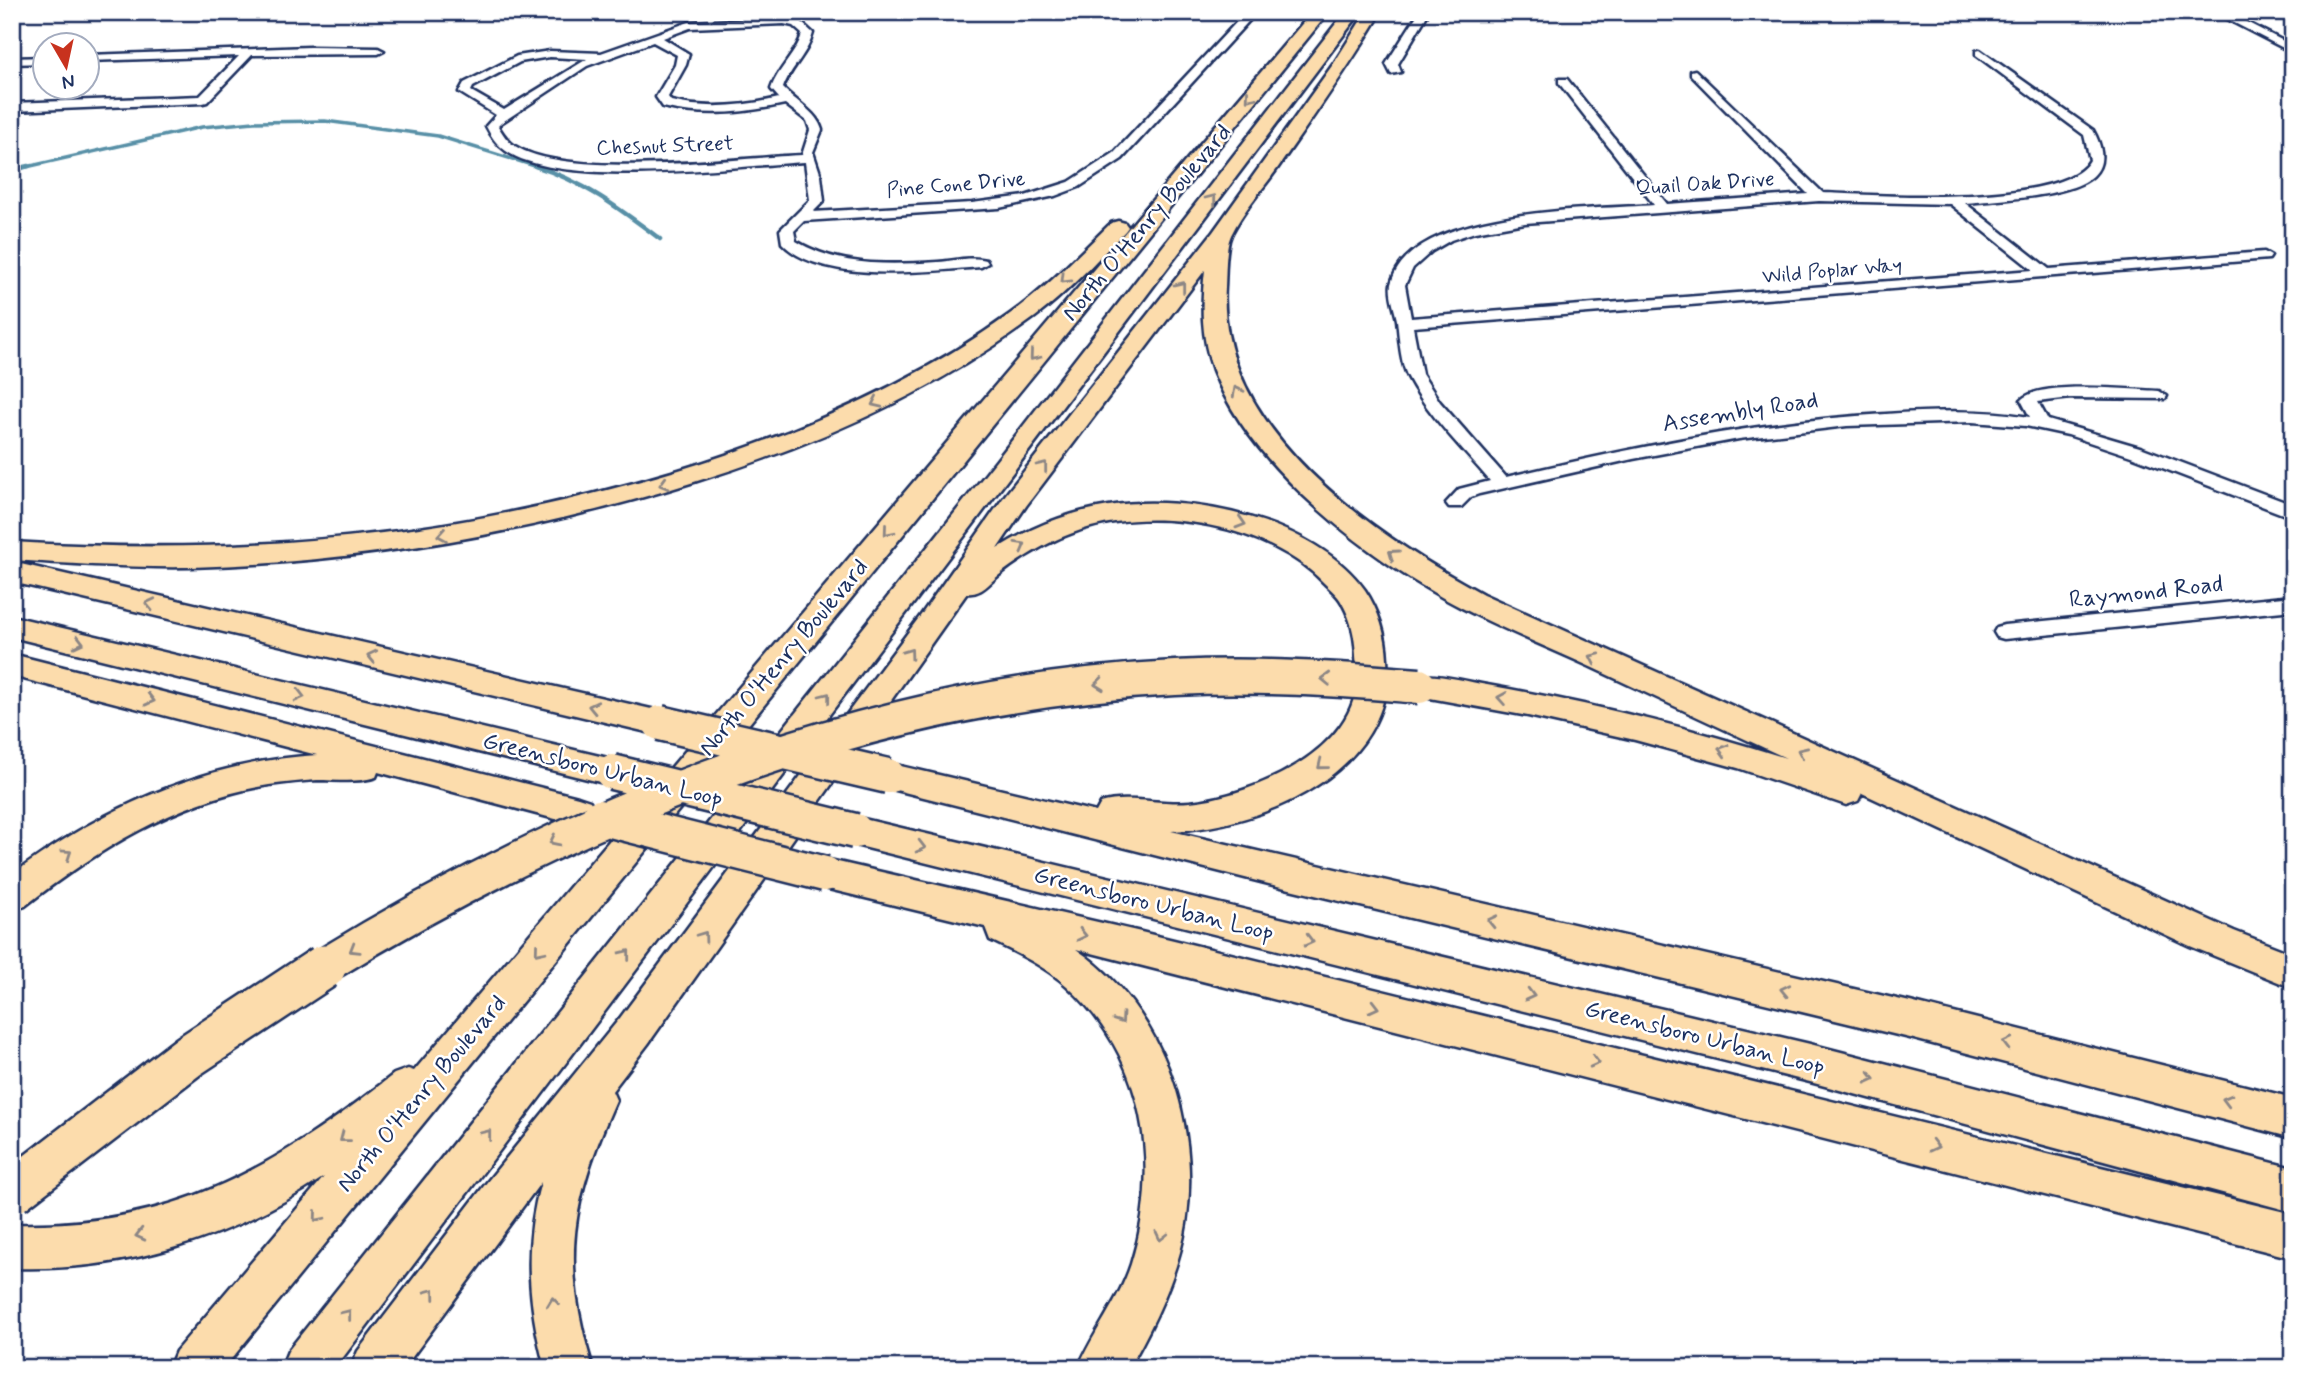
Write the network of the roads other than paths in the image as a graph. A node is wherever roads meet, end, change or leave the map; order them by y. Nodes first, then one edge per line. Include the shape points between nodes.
1 (535, 12) edge
2 (541, 12) edge
3 (639, 12) edge
4 (1252, 12) edge
5 (1321, 12) edge
6 (1353, 12) edge
7 (1374, 12) edge
8 (1424, 12) edge
9 (2218, 12) edge
10 (652, 37) junction
11 (2293, 50) edge
12 (378, 51) dead end
13 (249, 52) junction
14 (1980, 53) dead end
15 (604, 55) junction
16 (102, 57) edge
17 (32, 58) edge
18 (29, 60) joint
19 (12, 61) edge
20 (1395, 72) dead end
21 (1695, 73) dead end
22 (1563, 81) dead end
23 (787, 100) junction
24 (12, 107) edge
25 (504, 115) junction
26 (810, 158) junction
27 (1819, 197) junction
28 (1953, 200) junction
29 (1156, 209) junction
30 (1664, 209) junction
31 (801, 217) junction
32 (1220, 236) junction
33 (2264, 256) dead end
34 (981, 263) dead end
35 (2047, 274) junction
36 (1403, 322) junction
37 (2159, 396) dead end
38 (2042, 424) junction
39 (1502, 483) junction
40 (1455, 503) dead end
41 (2293, 512) edge
42 (12, 551) edge
43 (12, 572) edge
44 (2293, 603) edge
45 (932, 622) junction
46 (12, 626) edge
47 (2004, 632) dead end
48 (12, 665) edge
49 (422, 772) junction
50 (1008, 802) junction
51 (12, 895) edge
52 (944, 903) junction
53 (2221, 942) junction
54 (2293, 971) edge
55 (634, 1031) junction
56 (456, 1051) junction
57 (2293, 1118) edge
58 (2293, 1190) edge
59 (12, 1192) edge
60 (2293, 1236) edge
61 (12, 1245) edge
62 (193, 1368) edge
63 (305, 1368) edge
64 (375, 1368) edge
65 (569, 1368) edge
66 (1102, 1368) edge

1 - 2 street
2 - 3 street
4 - 31 street, Pine Cone Drive via 1118,156 1066,189 993,205
5 -> 29 highway, North O'Henry Boulevard
63 -> 6 highway, North O'Henry Boulevard
7 - 32 highway
8 - 20 street via 1392,64
9 - 11 street
10 - 15 street
10 - 23 street via 683,54 683,62 664,89 662,97 667,104 708,110
10 - 23 street via 689,25 799,20 808,33 806,45 780,76 777,89
12 - 13 street
13 - 16 street
13 - 24 street via 203,99
14 - 28 street, Quail Oak Drive via 2073,119 2089,134 2096,160 2089,173 2069,184
15 - 25 street
15 - 25 street via 517,58 468,85 465,92
17 - 18 street
18 - 19 street
21 - 27 street
22 - 30 street
23 - 26 street via 813,119 816,130 807,152
25 - 26 street, Chesnut Street via 492,125 496,138 510,149 591,168
26 - 31 street via 817,176 817,201
27 - 28 street, Quail Oak Drive
27 - 30 street, Quail Oak Drive
28 - 35 street
29 -> 42 highway via 1132,214 1020,317 930,376 800,437 686,477 518,521 339,549 166,559
29 -> 56 highway, North O'Henry Boulevard
30 - 36 street, Quail Oak Drive via 1499,222 1446,237 1407,266 1398,285
31 - 34 street via 787,230 789,243 802,253 838,263 892,268
45 -> 32 highway via 1016,500
53 -> 32 highway via 1473,601 1392,554 1320,497 1277,450 1242,401 1214,329 1213,279
33 - 35 street, Wild Poplar Way
35 - 36 street, Wild Poplar Way
36 - 39 street, Quail Oak Drive via 1414,374 1434,405
37 - 38 street via 2033,396 2029,404
38 - 39 street, Assembly Road via 1945,417 1808,425 1698,441
38 - 41 street, Assembly Road via 2119,447
39 - 40 street, Assembly Road via 1465,493
50 -> 43 highway, bridge
44 - 47 street, Raymond Road
45 -> 50 highway via 995,562 1038,537 1087,519 1163,511 1237,521 1286,541 1326,568 1362,613 1374,669 1365,710 1336,753 1292,786 1240,807 1178,818
55 -> 45 highway
46 -> 58 highway, Greensboro Urban Loop, bridge via 1811,1063
48 -> 49 highway
51 -> 49 highway via 104,831 145,810 226,780 335,766
49 - 52 highway, bridge
57 -> 50 highway via 1985,1038 1209,855
52 -> 60 highway via 1167,954
52 -> 66 highway via 1022,937 1082,975 1121,1019 1153,1081 1167,1151 1164,1223 1141,1299
53 - 54 highway
53 -> 59 highway, bridge via 1844,791 1743,756 1578,712 1419,686 1336,679 1172,678 1061,688 875,723 729,768 585,826 409,916 312,974 118,1109
64 -> 55 highway via 502,1197
65 -> 55 highway via 554,1316 550,1269 557,1195 584,1121
56 -> 61 highway via 333,1147 235,1202 137,1237 77,1246
56 -> 62 highway, North O'Henry Boulevard

